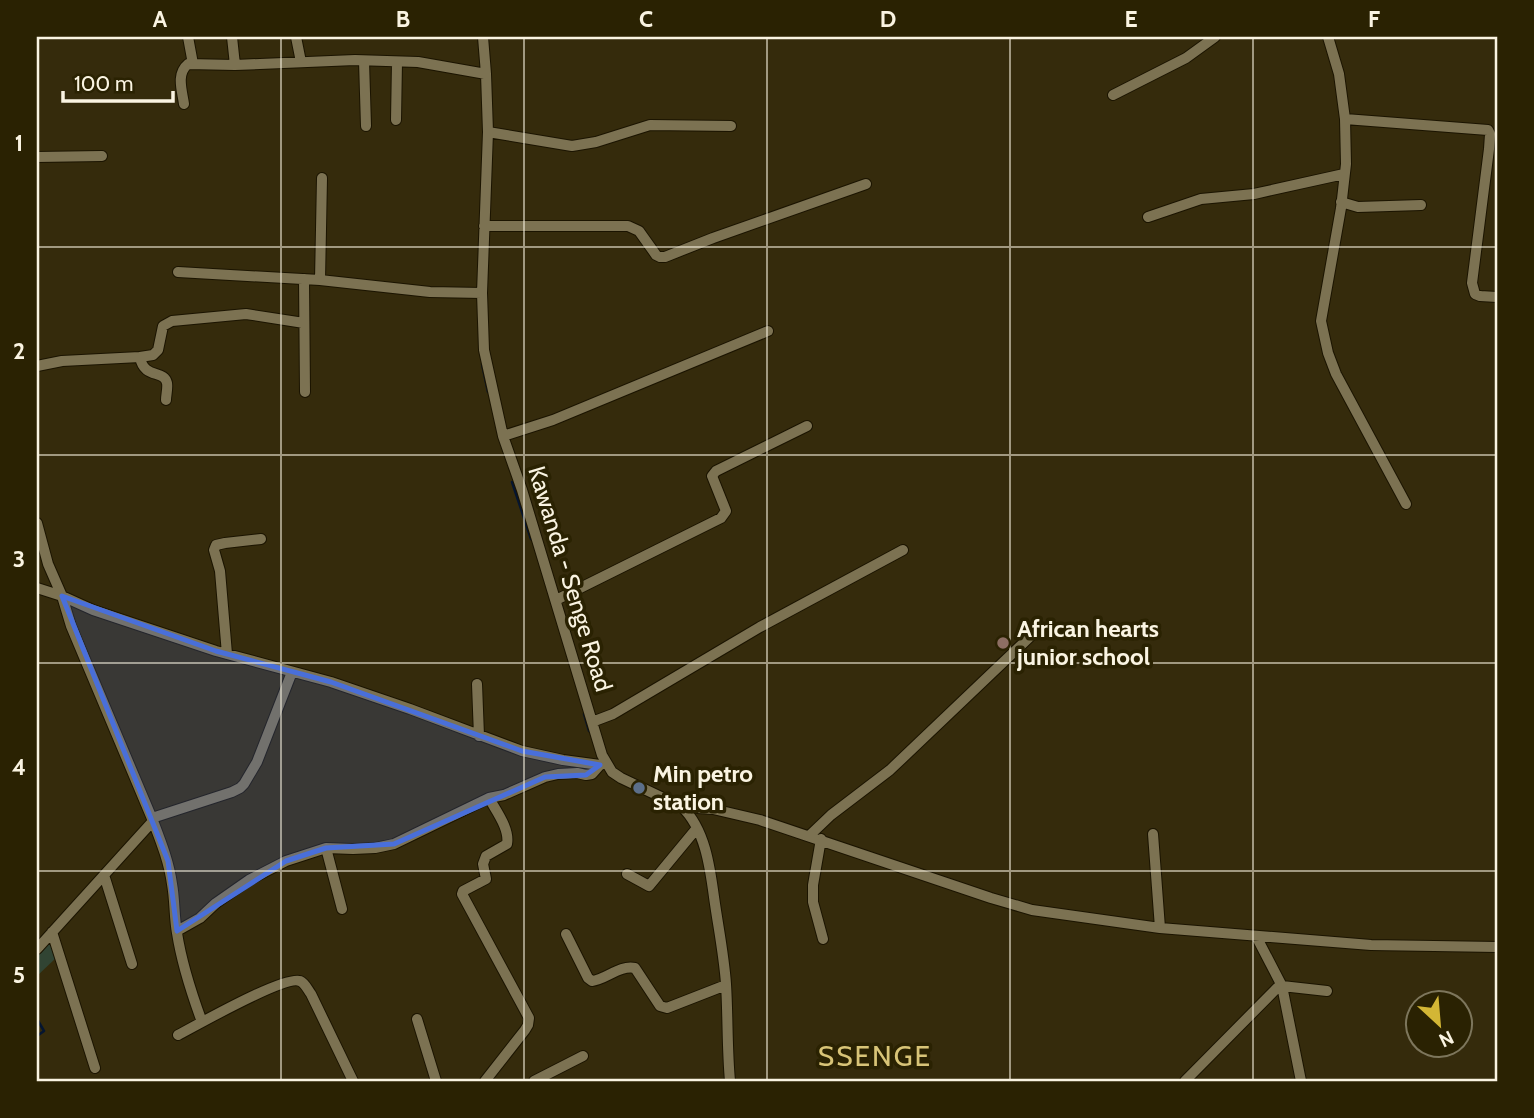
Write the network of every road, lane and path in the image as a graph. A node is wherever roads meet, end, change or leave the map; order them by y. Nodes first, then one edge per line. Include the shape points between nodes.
1 (188, 37) edge
2 (232, 37) edge
3 (296, 37) edge
4 (484, 37) edge
5 (1215, 37) edge
6 (1328, 37) edge
7 (364, 61) junction
8 (301, 62) junction
9 (397, 62) junction
10 (192, 64) junction
11 (235, 65) junction
12 (486, 74) junction
13 (1113, 96) dead end
14 (184, 104) dead end
15 (1345, 119) junction
16 (396, 120) dead end
17 (731, 125) dead end
18 (366, 126) dead end
19 (488, 132) junction
20 (102, 156) dead end
21 (37, 157) edge
22 (1344, 174) junction
23 (322, 178) dead end
24 (866, 184) dead end
25 (1341, 202) junction
26 (1421, 205) dead end
27 (1148, 217) dead end
28 (484, 226) junction
29 (178, 272) dead end
30 (304, 279) junction
31 (320, 280) junction
32 (482, 293) junction
33 (1497, 297) edge
34 (304, 323) junction
35 (768, 331) dead end
36 (140, 357) junction
37 (37, 366) edge
38 (304, 392) dead end
39 (166, 400) dead end
40 (807, 426) dead end
41 (503, 436) junction
42 (1406, 503) dead end
43 (37, 523) edge
44 (261, 539) dead end
45 (903, 551) dead end
46 (37, 587) edge
47 (62, 596) junction
48 (556, 600) junction
49 (1036, 631) dead end
50 (227, 653) junction
51 (292, 672) junction
52 (477, 684) dead end
53 (592, 722) junction
54 (479, 736) junction
55 (603, 764) junction
56 (489, 798) junction
57 (682, 807) junction
58 (152, 820) junction
59 (697, 828) junction
60 (1153, 834) dead end
61 (809, 836) junction
62 (821, 839) junction
63 (326, 848) junction
64 (627, 874) dead end
65 (104, 875) junction
66 (342, 909) dead end
67 (1160, 928) junction
68 (177, 931) junction
69 (52, 932) junction
70 (566, 934) dead end
71 (1256, 936) junction
72 (823, 939) dead end
73 (1497, 947) edge
74 (37, 949) edge
75 (132, 964) dead end
76 (726, 985) junction
77 (1282, 986) junction
78 (1327, 991) dead end
79 (417, 1019) dead end
80 (202, 1022) junction
81 (178, 1035) dead end
82 (583, 1056) dead end
83 (95, 1068) dead end
84 (496, 1077) edge
85 (353, 1081) edge
86 (436, 1081) edge
87 (485, 1081) edge
88 (534, 1081) edge
89 (730, 1081) edge
90 (1185, 1081) edge
91 (1301, 1081) edge

1 - 10 street
2 - 11 street
3 - 8 street
4 - 12 street, Kawanda - Senge Road
5 - 13 street via 1186,58
6 - 15 street
7 - 8 street
7 - 9 street
7 - 18 street
8 - 11 street
9 - 12 street
9 - 16 street
10 - 11 street
10 - 14 street via 181,71
12 - 19 street, Kawanda - Senge Road
15 - 22 street
15 - 33 street via 1488,130 1472,283 1475,294
17 - 19 street via 650,125 572,146
19 - 28 street, Kawanda - Senge Road
20 - 21 street
22 - 25 street
22 - 27 street via 1254,194 1201,199
23 - 31 street
24 - 28 street via 666,257 656,255 639,230 628,226
25 - 26 street via 1358,207
25 - 42 street via 1321,321 1336,374
28 - 32 street, Kawanda - Senge Road
29 - 30 street
30 - 31 street
30 - 34 street
31 - 32 street
32 - 41 street, Kawanda - Senge Road via 484,350
34 - 36 street via 246,314 173,321 163,326 156,353
34 - 38 street
35 - 41 street via 553,420
36 - 37 street
36 - 39 street via 144,369 167,382
40 - 48 street via 716,471 712,476 726,511 721,518
41 - 48 street, Kawanda - Senge Road
43 - 47 street
44 - 50 street via 216,545 214,550
45 - 53 street
46 - 47 street
47 - 50 street
47 - 58 street
48 - 53 street, Kawanda - Senge Road
49 - 61 street via 890,770
50 - 51 street
51 - 54 street via 411,709
51 - 58 street via 257,762 240,788
52 - 54 street
53 - 55 street, Kawanda - Senge Road
54 - 55 street via 522,751
55 - 56 street via 592,774 545,777
55 - 57 street via 621,778
56 - 63 street via 394,844
56 - 84 street via 507,832 507,844 486,856 486,879 461,894 529,1018
57 - 59 street
57 - 61 street via 713,809
58 - 65 street
58 - 68 street via 168,861
59 - 64 street via 649,886
59 - 76 street via 709,863
60 - 67 street
61 - 62 street
62 - 67 street via 1032,910
62 - 72 street via 813,902
63 - 66 street
63 - 68 street via 249,880
65 - 69 street
65 - 75 street
67 - 71 street
68 - 80 street via 187,982
69 - 74 street
69 - 83 street
70 - 76 street via 588,978 599,980 623,968 635,968 660,1006
71 - 73 street via 1371,945
71 - 77 street
76 - 89 street
77 - 78 street
77 - 90 street
77 - 91 street
79 - 86 street
80 - 81 street
80 - 85 street via 267,990 299,981 311,994
82 - 88 street
84 - 87 street

